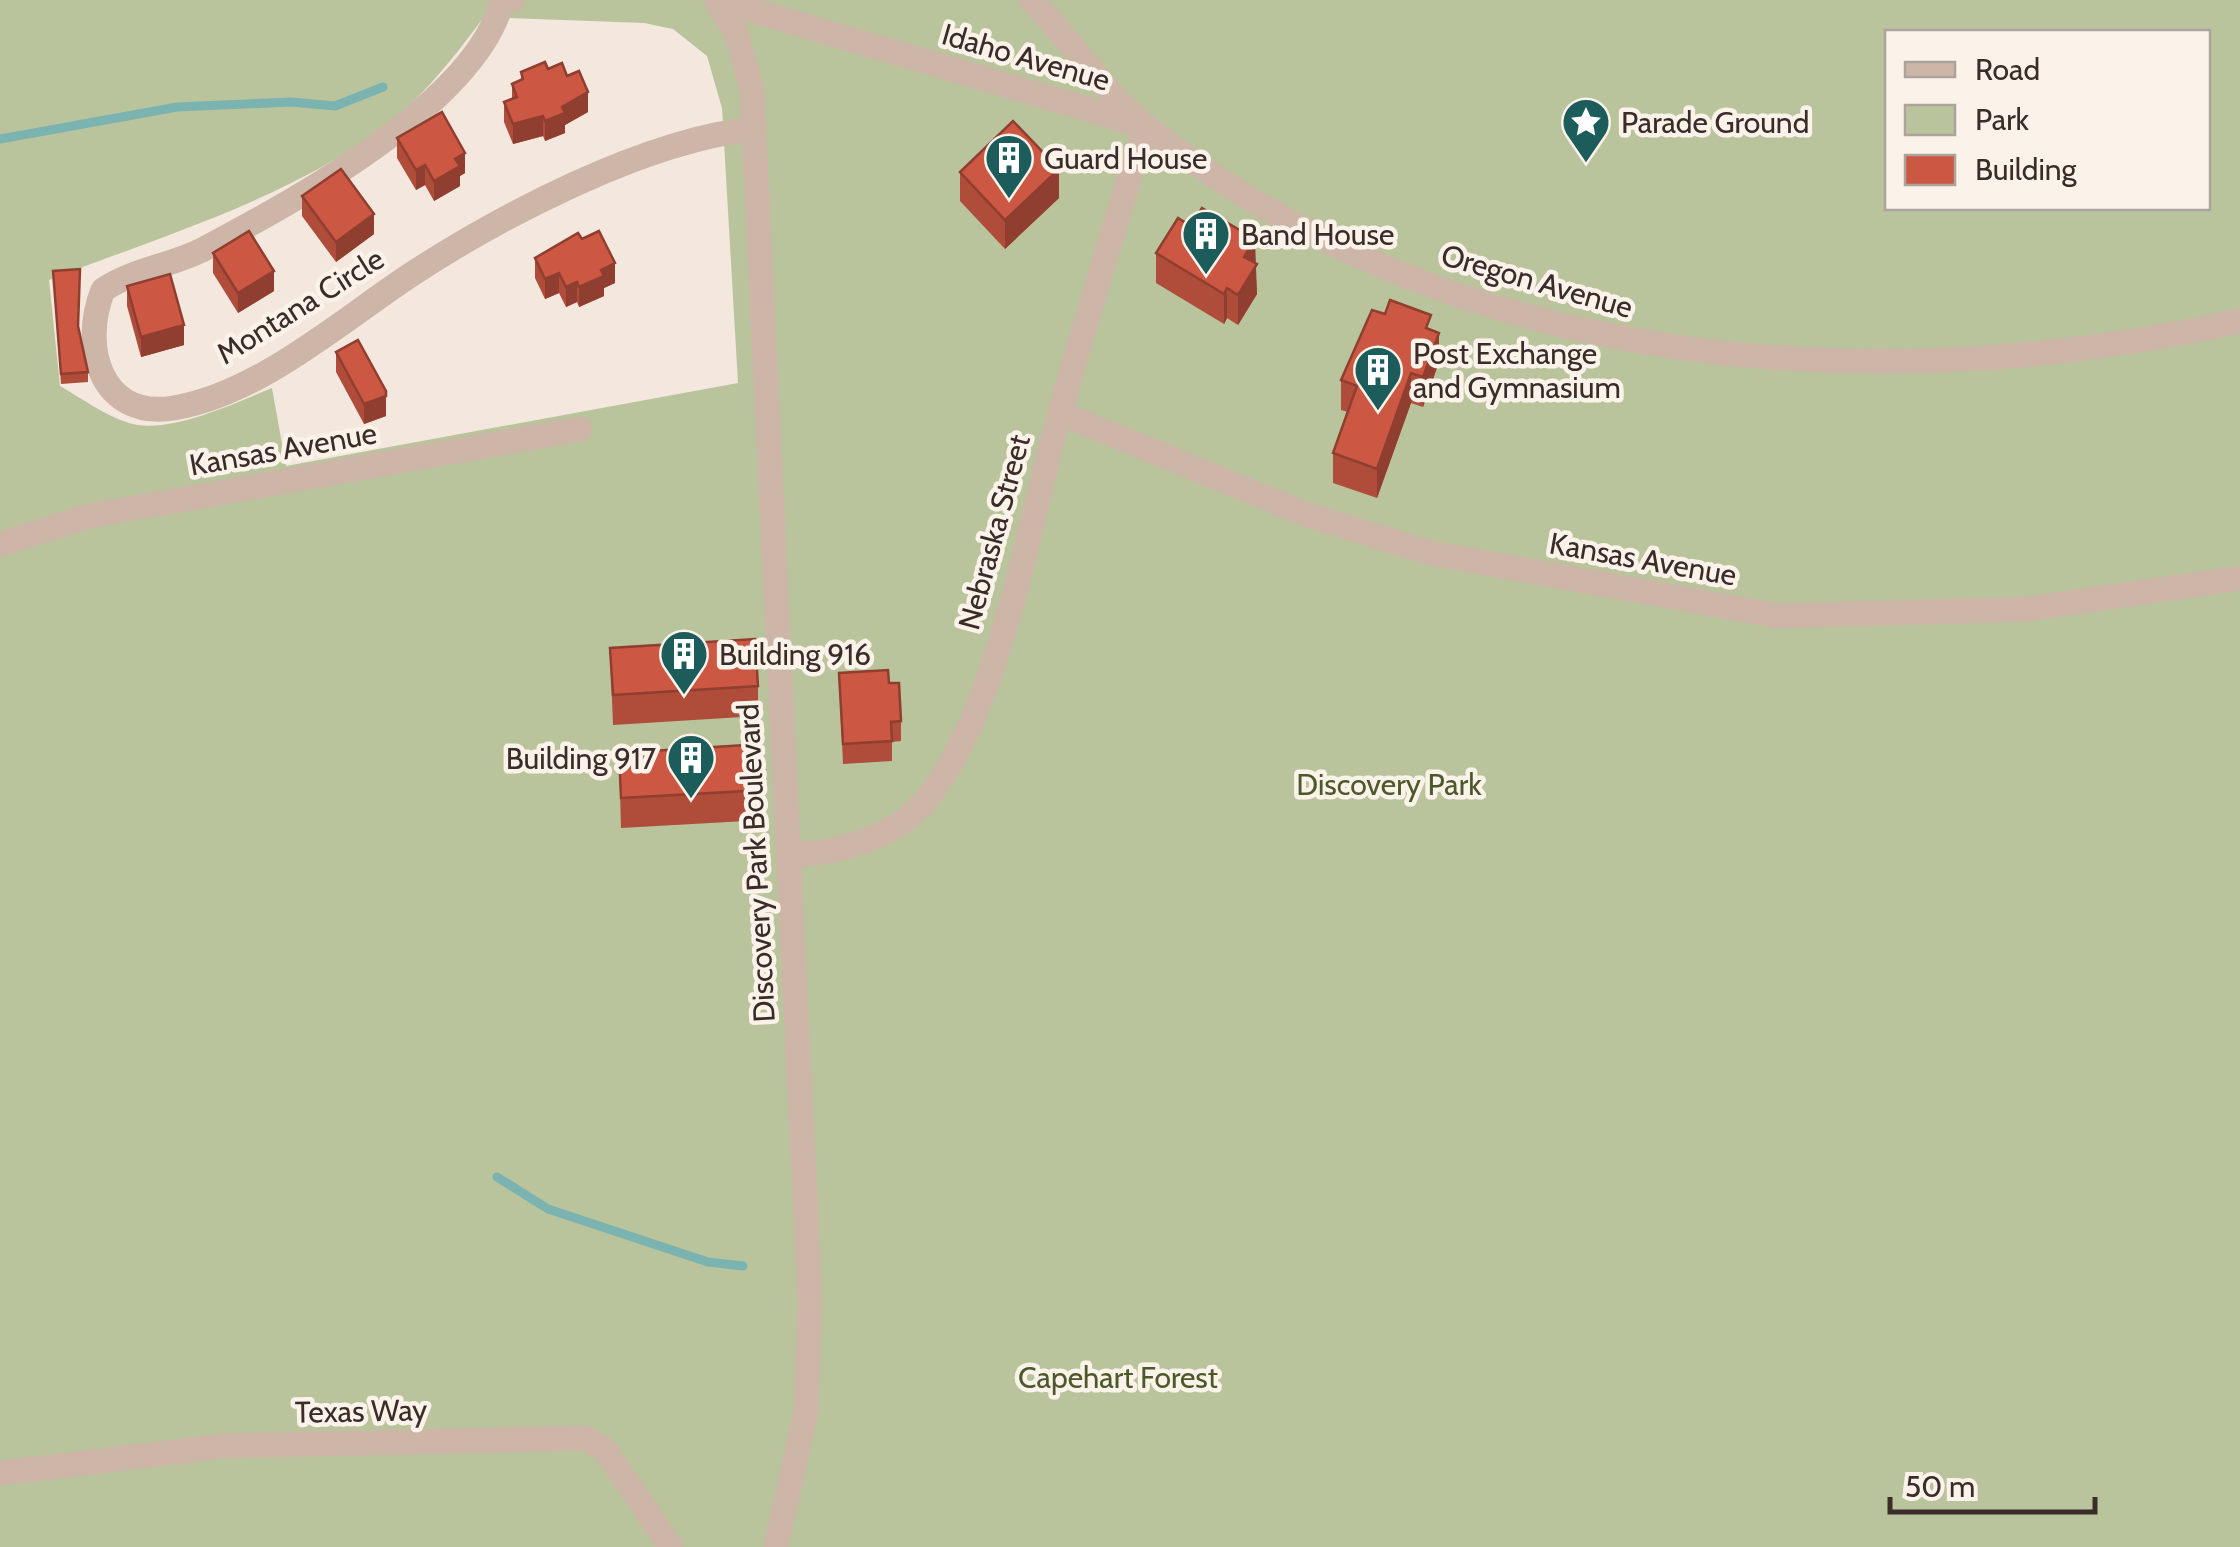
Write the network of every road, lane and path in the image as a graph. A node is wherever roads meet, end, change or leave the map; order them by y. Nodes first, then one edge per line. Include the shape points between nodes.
1 (512, 0) edge
2 (716, 0) edge
3 (1031, 0) edge
4 (502, 1) edge
5 (1145, 126) junction
6 (753, 129) junction
7 (2240, 321) edge
8 (1060, 413) junction
9 (580, 429) dead end
10 (0, 544) edge
11 (2240, 578) edge
12 (789, 855) junction
13 (0, 1473) edge
14 (671, 1547) edge
15 (776, 1547) edge

1 - 4 street
2 - 5 street, Idaho Avenue
2 - 6 street, Discovery Park Boulevard via 746,62
3 - 5 street, Oregon Avenue
4 - 6 street, Montana Circle via 489,34 432,103 357,158 202,250 103,290 93,345 107,389 127,404 158,409 231,389 474,236 547,198 628,164
5 - 7 street, Oregon Avenue via 1236,190 1340,250 1456,295 1636,342 1822,360 1941,360 2049,354
5 - 8 street, Nebraska Street
6 - 12 street, Discovery Park Boulevard
8 - 11 street, Kansas Avenue via 1308,516 1431,553 1779,616 2028,609
8 - 12 street, Nebraska Street via 1002,631 968,729 926,801 897,826 865,840
9 - 10 street, Kansas Avenue via 89,516
12 - 15 street, Discovery Park Boulevard via 810,1360 797,1466
13 - 14 street, Texas Way via 224,1446 584,1438 605,1450

